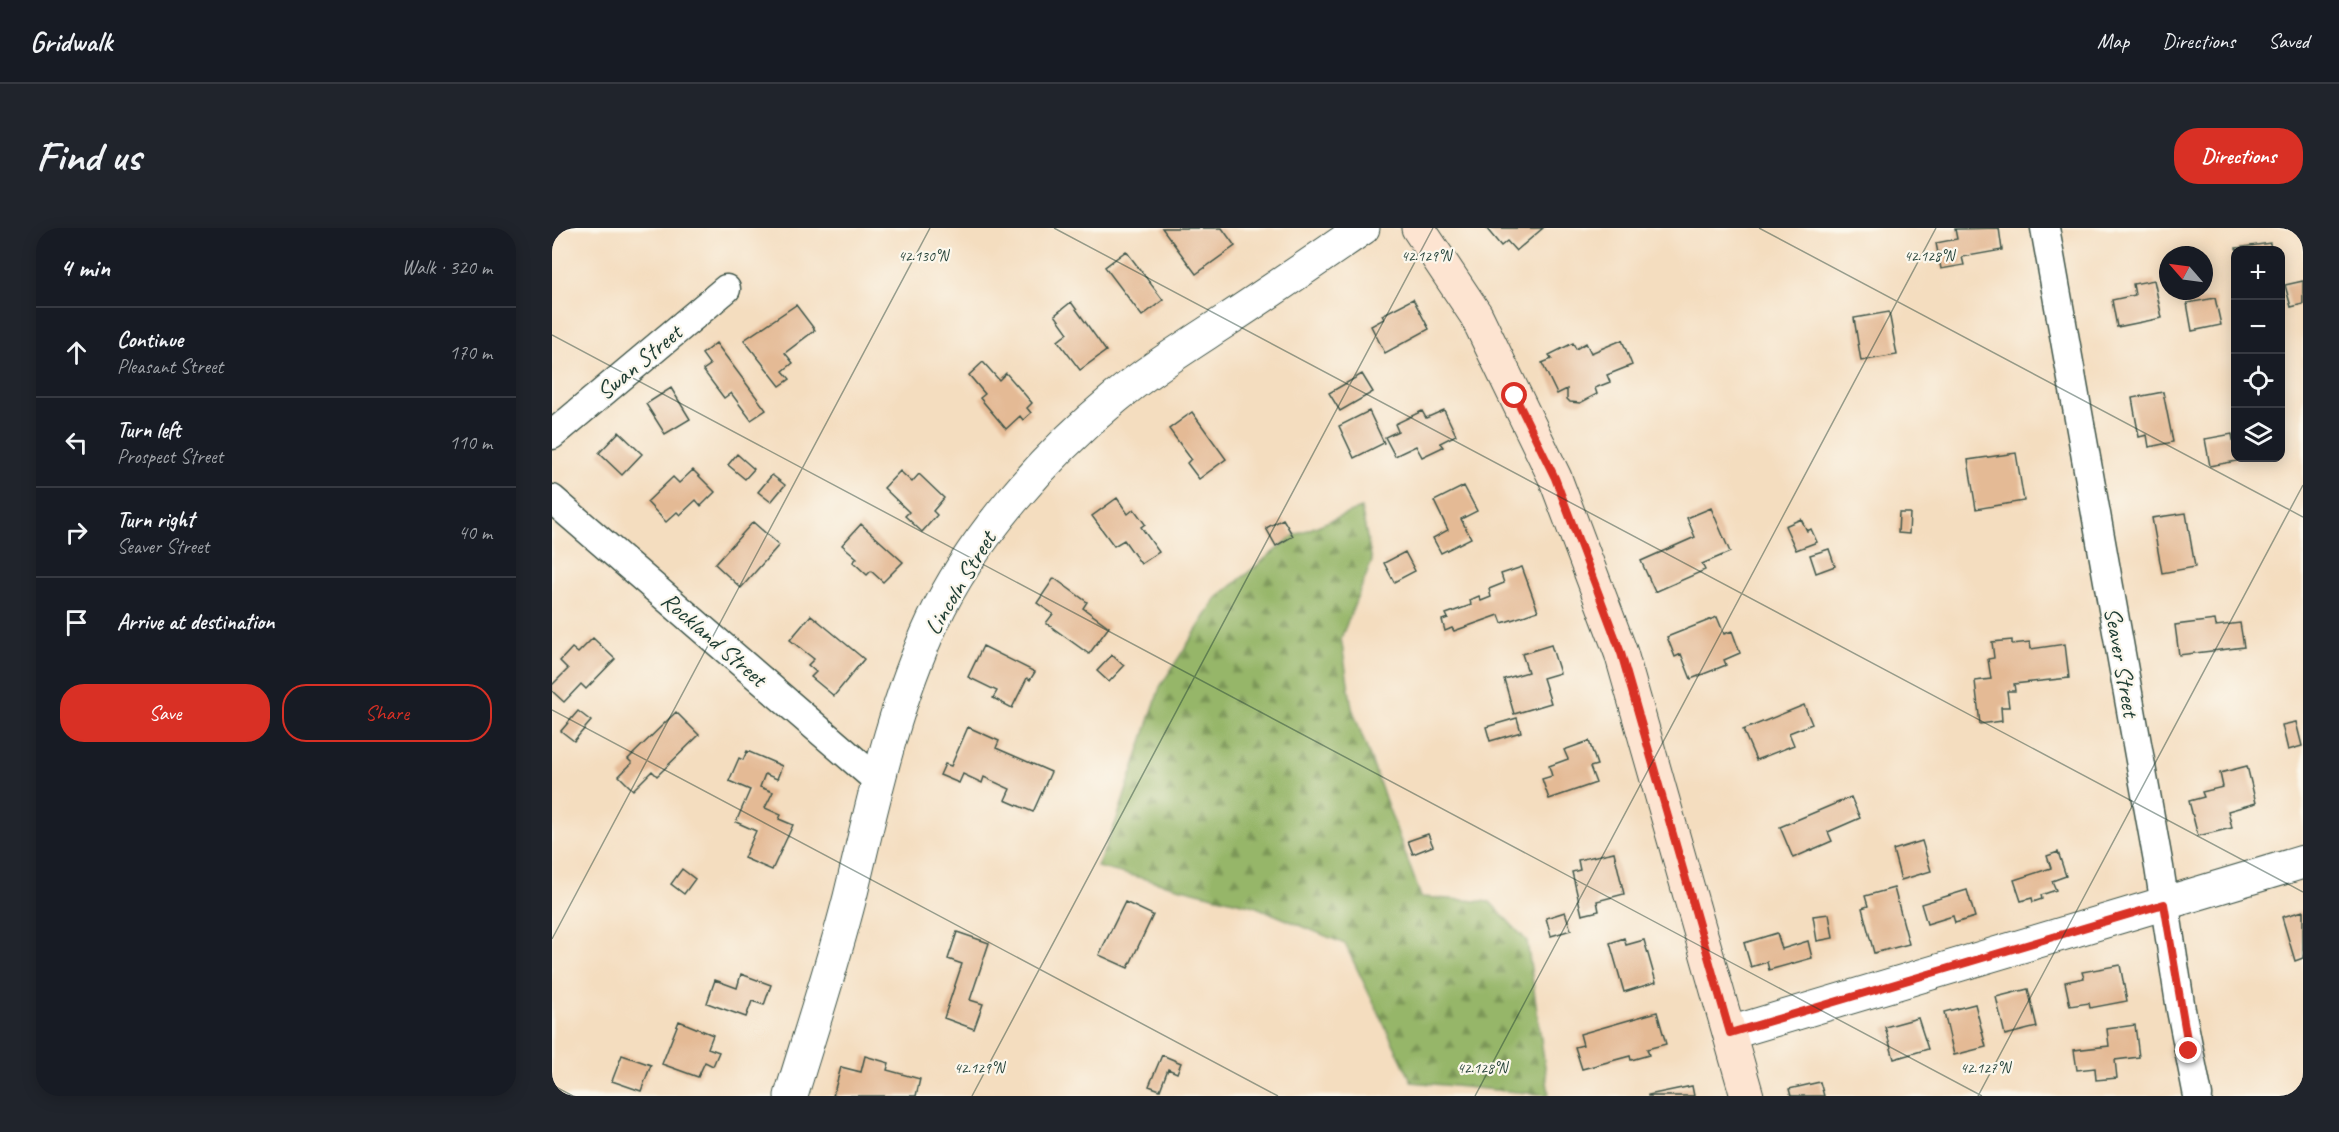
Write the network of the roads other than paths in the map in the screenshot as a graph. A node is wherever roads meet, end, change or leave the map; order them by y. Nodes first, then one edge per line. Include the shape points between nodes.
1 (1363, 228) edge
2 (1418, 228) edge
3 (2044, 228) edge
4 (726, 290) dead end
5 (552, 435) edge
6 (552, 498) edge
7 (877, 780) junction
8 (2303, 862) edge
9 (2164, 904) junction
10 (1730, 1033) junction
11 (791, 1096) edge
12 (1747, 1096) edge
13 (2199, 1096) edge

1 - 7 street, Lincoln Street via 1150,371 1047,464 1003,513 964,565 934,618 913,667
2 - 10 main road via 1476,315 1559,489 1621,653
3 - 9 street, Seaver Street
4 - 5 street, Swan Street
6 - 7 street, Rockland Street
7 - 11 street, Lincoln Street via 849,899
8 - 9 street
9 - 10 street
9 - 13 street, Seaver Street
10 - 12 main road

